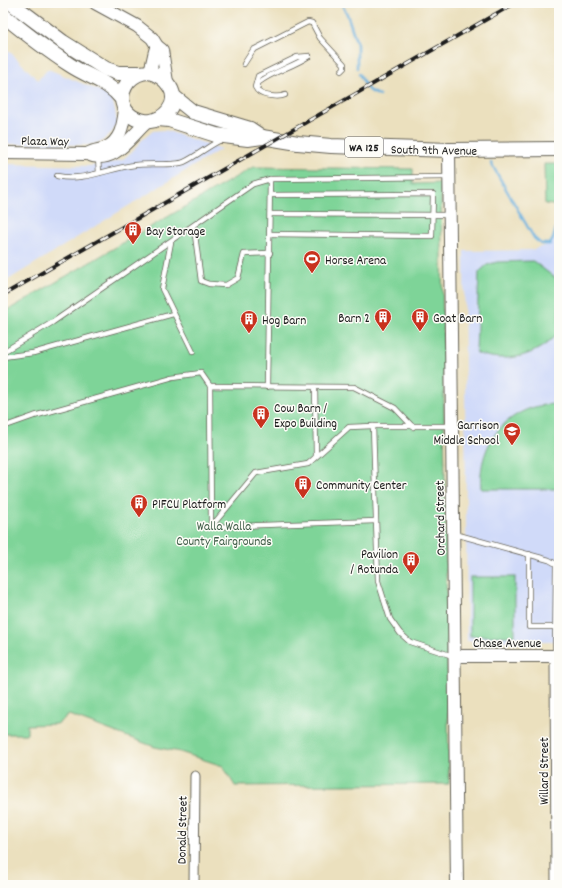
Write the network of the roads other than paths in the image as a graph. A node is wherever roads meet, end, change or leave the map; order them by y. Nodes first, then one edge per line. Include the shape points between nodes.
1 (11, 3) edge
2 (95, 3) edge
3 (3, 15) edge
4 (157, 46) junction
5 (309, 56) dead end
6 (244, 64) dead end
7 (341, 71) dead end
8 (143, 72) junction
9 (167, 82) junction
10 (285, 95) dead end
11 (173, 96) junction
12 (123, 104) junction
13 (152, 120) junction
14 (230, 136) junction
15 (262, 137) junction
16 (559, 149) edge
17 (449, 150) junction
18 (3, 153) edge
19 (92, 156) junction
20 (99, 173) junction
21 (57, 176) dead end
22 (449, 177) junction
23 (270, 179) junction
24 (270, 195) junction
25 (270, 214) junction
26 (433, 214) junction
27 (450, 215) junction
28 (193, 227) junction
29 (270, 234) junction
30 (171, 242) junction
31 (270, 253) junction
32 (173, 314) junction
33 (3, 352) edge
34 (193, 352) dead end
35 (3, 357) edge
36 (210, 386) junction
37 (267, 387) junction
38 (315, 387) junction
39 (373, 426) junction
40 (413, 426) junction
41 (452, 426) junction
42 (3, 427) edge
43 (316, 456) junction
44 (376, 521) junction
45 (211, 527) junction
46 (453, 534) junction
47 (529, 554) junction
48 (555, 627) junction
49 (455, 656) junction
50 (557, 656) edge
51 (195, 776) dead end
52 (194, 885) edge
53 (457, 885) edge
54 (556, 885) edge

1 - 8 main road via 63,42 106,68 118,74
2 - 4 street via 137,26 152,38
3 - 12 main road, WA 125 via 59,58 113,89
4 - 8 street via 154,58
4 - 9 street via 162,50
5 - 10 lane via 297,57 258,76 255,87 259,92 281,97
6 - 7 lane via 254,50 308,22 312,23 320,38 344,64
8 - 9 main road via 162,77
8 - 12 main road via 125,88
9 - 11 main road, WA 125
11 - 13 main road via 168,111
11 - 15 main road, South 9th Avenue / WA 125 via 193,112 243,126
12 - 13 main road, WA 125 via 134,118
12 - 19 street, Plaza Way via 123,125 118,137 105,148 94,150
13 - 14 main road, South 9th Avenue / WA 125 via 169,120 216,135
13 - 19 street, Plaza Way via 120,150 110,155
14 - 15 main road, South 9th Avenue / WA 125 via 248,139
14 - 20 lane via 183,163 135,165
15 - 17 main road, South 9th Avenue / WA 125 via 331,146
16 - 17 main road, South 9th Avenue / WA 125
17 - 22 street, Orchard Street
18 - 19 street, Plaza Way
19 - 20 lane
20 - 21 lane via 65,178
22 - 23 lane
22 - 27 street, Orchard Street
23 - 24 lane
23 - 28 lane via 253,184
24 - 25 lane
24 - 26 lane via 433,194
25 - 26 lane
25 - 29 lane
26 - 27 lane
26 - 29 lane via 432,236
27 - 41 street, Orchard Street
28 - 30 lane
28 - 31 lane via 201,281 208,284 226,285 238,278 244,254
29 - 31 lane
30 - 32 lane via 162,290
30 - 33 lane via 53,322
31 - 37 lane
32 - 34 lane
32 - 35 lane via 33,353
36 - 37 lane
36 - 42 lane via 201,373 173,377
36 - 45 lane
37 - 38 lane
38 - 40 lane via 354,387 395,408
38 - 43 lane
39 - 40 lane
39 - 43 lane via 349,427
39 - 44 lane
40 - 41 lane
41 - 46 street, Orchard Street
43 - 45 lane via 308,464 256,473
44 - 45 lane
44 - 49 lane via 378,581 390,619 410,642
46 - 47 lane
46 - 49 street, Orchard Street
47 - 48 lane via 556,564
47 - 48 lane via 529,627
48 - 50 lane
49 - 50 street, Chase Avenue
49 - 53 street, Orchard Street
50 - 54 street, Willard Street
51 - 52 street, Donald Street

